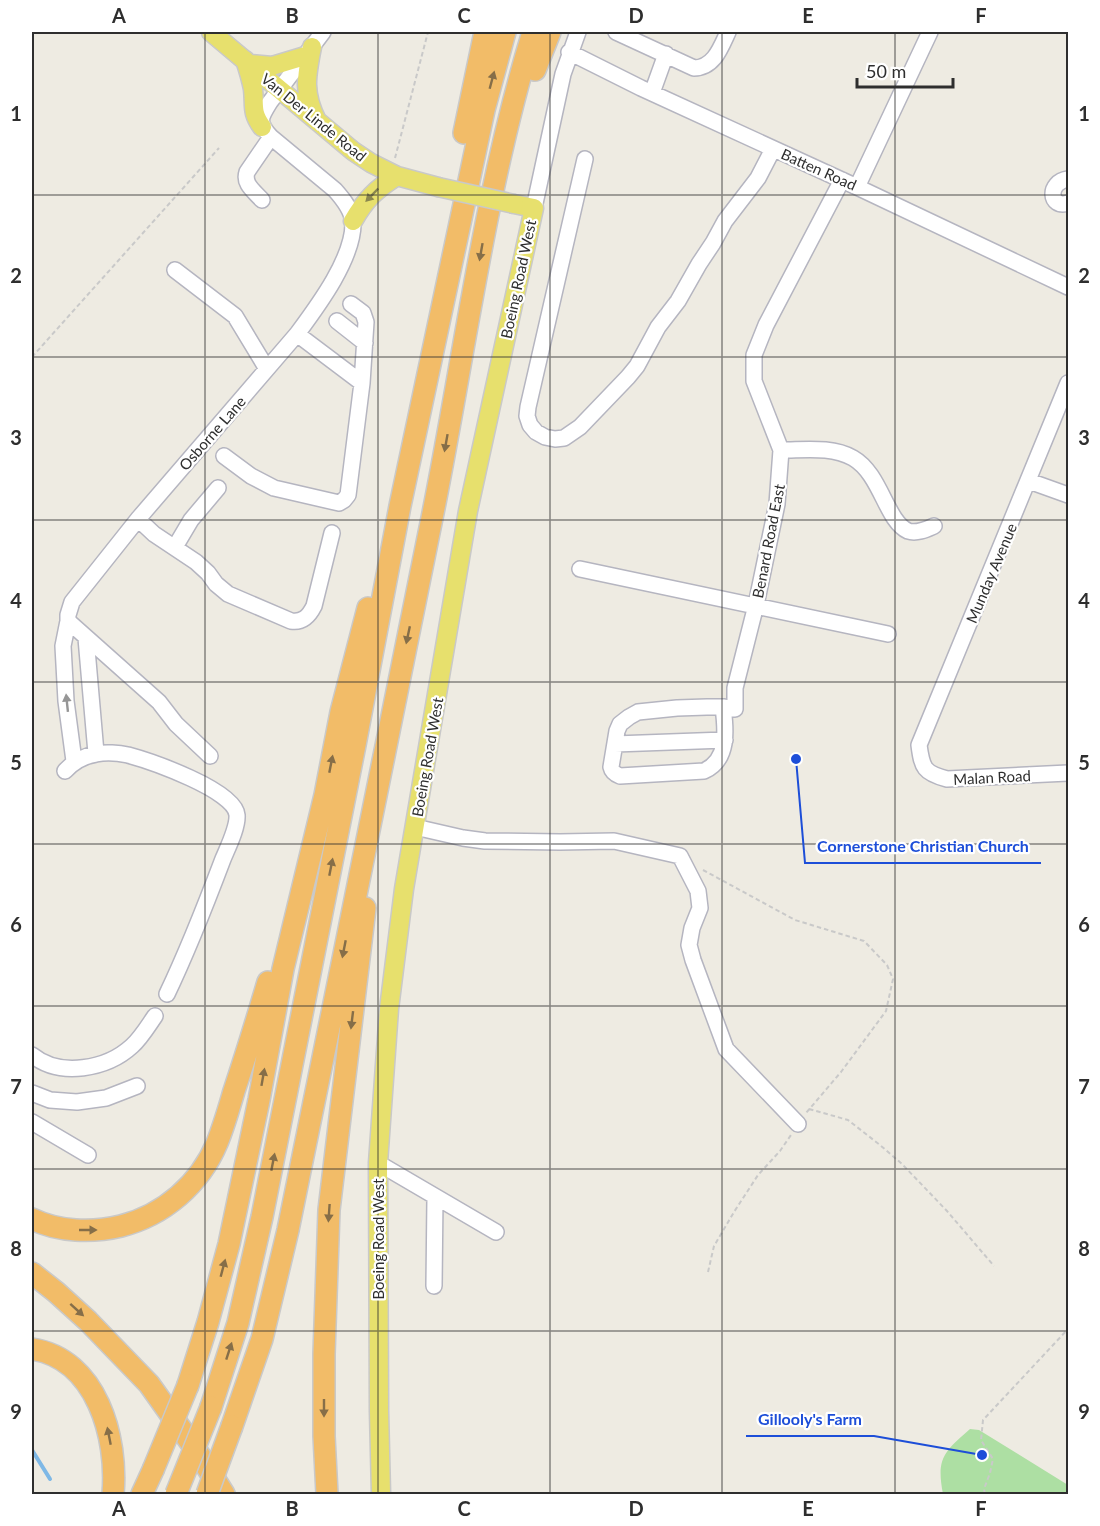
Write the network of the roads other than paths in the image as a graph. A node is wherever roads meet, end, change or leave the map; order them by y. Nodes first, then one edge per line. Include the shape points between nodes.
1 (211, 32) edge
2 (323, 32) edge
3 (485, 32) edge
4 (505, 32) edge
5 (533, 32) edge
6 (550, 32) edge
7 (578, 32) edge
8 (616, 32) edge
9 (728, 32) edge
10 (930, 32) edge
11 (308, 52) junction
12 (569, 52) junction
13 (666, 54) junction
14 (247, 62) junction
15 (280, 89) junction
16 (652, 93) junction
17 (318, 123) junction
18 (266, 132) junction
19 (773, 149) junction
20 (585, 159) dead end
21 (394, 174) junction
22 (1068, 179) edge
23 (842, 180) junction
24 (857, 187) junction
25 (262, 200) dead end
26 (1068, 203) edge
27 (534, 208) junction
28 (353, 220) junction
29 (486, 220) junction
30 (175, 270) dead end
31 (1068, 286) edge
32 (351, 304) dead end
33 (337, 321) dead end
34 (297, 334) junction
35 (365, 343) junction
36 (267, 369) junction
37 (425, 382) junction
38 (362, 383) junction
39 (1068, 383) edge
40 (781, 450) junction
41 (224, 456) dead end
42 (1029, 481) junction
43 (218, 488) dead end
44 (1068, 495) edge
45 (400, 506) junction
46 (138, 519) junction
47 (934, 526) dead end
48 (332, 533) dead end
49 (175, 548) junction
50 (580, 569) dead end
51 (756, 605) junction
52 (68, 621) junction
53 (888, 634) dead end
54 (86, 638) junction
55 (729, 708) junction
56 (726, 741) junction
57 (615, 744) junction
58 (96, 753) junction
59 (384, 753) junction
60 (210, 756) dead end
61 (921, 764) joint
62 (1068, 773) edge
63 (325, 795) junction
64 (415, 827) junction
65 (167, 994) dead end
66 (156, 1016) dead end
67 (32, 1055) edge
68 (137, 1086) dead end
69 (32, 1093) edge
70 (32, 1122) edge
71 (798, 1125) road end
72 (88, 1155) dead end
73 (378, 1163) junction
74 (435, 1197) junction
75 (32, 1220) edge
76 (496, 1232) dead end
77 (32, 1273) edge
78 (434, 1286) dead end
79 (32, 1349) edge
80 (113, 1494) edge
81 (142, 1494) edge
82 (176, 1494) edge
83 (207, 1494) edge
84 (224, 1494) edge
85 (327, 1494) edge
86 (381, 1494) edge

1 - 14 main road, Van Der Linde Road
2 - 11 street
3 - 37 highway via 443,245
37 -> 4 highway via 484,110
5 - 29 highway via 510,111
6 - 29 highway
7 - 12 street, Boeing Road West
8 - 13 street
9 - 13 street via 713,60 700,68
10 - 24 street
11 - 14 main road via 272,66
11 - 15 street
11 - 17 main road via 306,79 310,106
12 - 16 street, Batten Road
12 - 27 street, Boeing Road West
13 - 16 street
14 - 15 main road, Van Der Linde Road
14 - 18 main road via 253,108
15 - 17 main road, Van Der Linde Road
15 - 18 street via 263,113
16 - 19 street, Batten Road
17 - 21 main road, Van Der Linde Road via 353,151
18 - 25 street via 245,178
18 - 28 street via 335,190
19 - 20 street via 637,366 580,427 555,439 536,432 527,416
19 - 23 street, Batten Road
21 - 27 main road, Van Der Linde Road, bridge
21 -> 28 main road via 369,196
22 - 26 street via 1058,182 1052,191 1055,200
23 - 24 street, Batten Road
23 - 40 street, Benard Road East via 754,355 753,381
24 - 31 street, Batten Road
27 - 64 main road, Boeing Road West via 468,511
28 - 34 street, Osborne Lane via 347,251 330,287
29 -> 59 highway
30 - 36 street via 235,316
32 - 35 street via 365,317
33 - 35 street
34 - 36 street, Osborne Lane
34 - 38 street
35 - 38 street
36 - 46 street, Osborne Lane
37 - 45 highway
38 - 41 street via 348,495 344,500 274,488
39 - 42 street, Munday Avenue
40 - 47 street via 821,449 853,458 869,472 893,515 907,531 924,531
40 - 51 street, Benard Road East via 777,504
42 - 44 street
42 - 61 street, Munday Avenue via 919,745
43 - 49 street via 191,520
63 -> 45 highway via 360,636
82 -> 45 highway, bridge via 211,1407 238,1323 356,745
46 - 49 street
46 - 52 street, Osborne Lane via 72,602
48 - 49 street via 314,606 298,622 228,594 196,562
50 - 51 street
51 - 53 street
51 - 55 street, Benard Road East
52 - 54 street
58 -> 52 street, Osborne Lane via 69,766 63,646
54 - 58 street
54 - 60 street via 159,702
55 - 56 street, Benard Road East
55 - 57 street via 638,712 620,724
56 - 57 street
56 - 57 street via 716,764 704,771 620,776 611,767
58 - 65 street via 125,754 206,785 228,800 237,814 205,907
59 -> 83 highway, bridge via 288,1230 261,1339
59 -> 85 highway via 329,1210 324,1354
61 - 62 street, Malan Road via 933,775 947,779
75 -> 63 highway via 68,1229 126,1225 158,1212 197,1178 217,1143
81 -> 63 highway, bridge via 188,1385 229,1244 281,980
64 - 71 street via 485,841 614,841 680,856 698,891 699,908 689,945 726,1049
64 - 73 main road, Boeing Road West via 389,1009
66 - 67 street via 134,1045 102,1063 64,1068
68 - 69 street via 106,1098 77,1102 50,1100
70 - 72 street
73 - 74 street
73 - 86 main road, Boeing Road West
74 - 76 street
74 - 78 street
77 -> 84 highway via 88,1321 149,1384
80 -> 79 highway via 112,1452 100,1405 71,1367 57,1357

